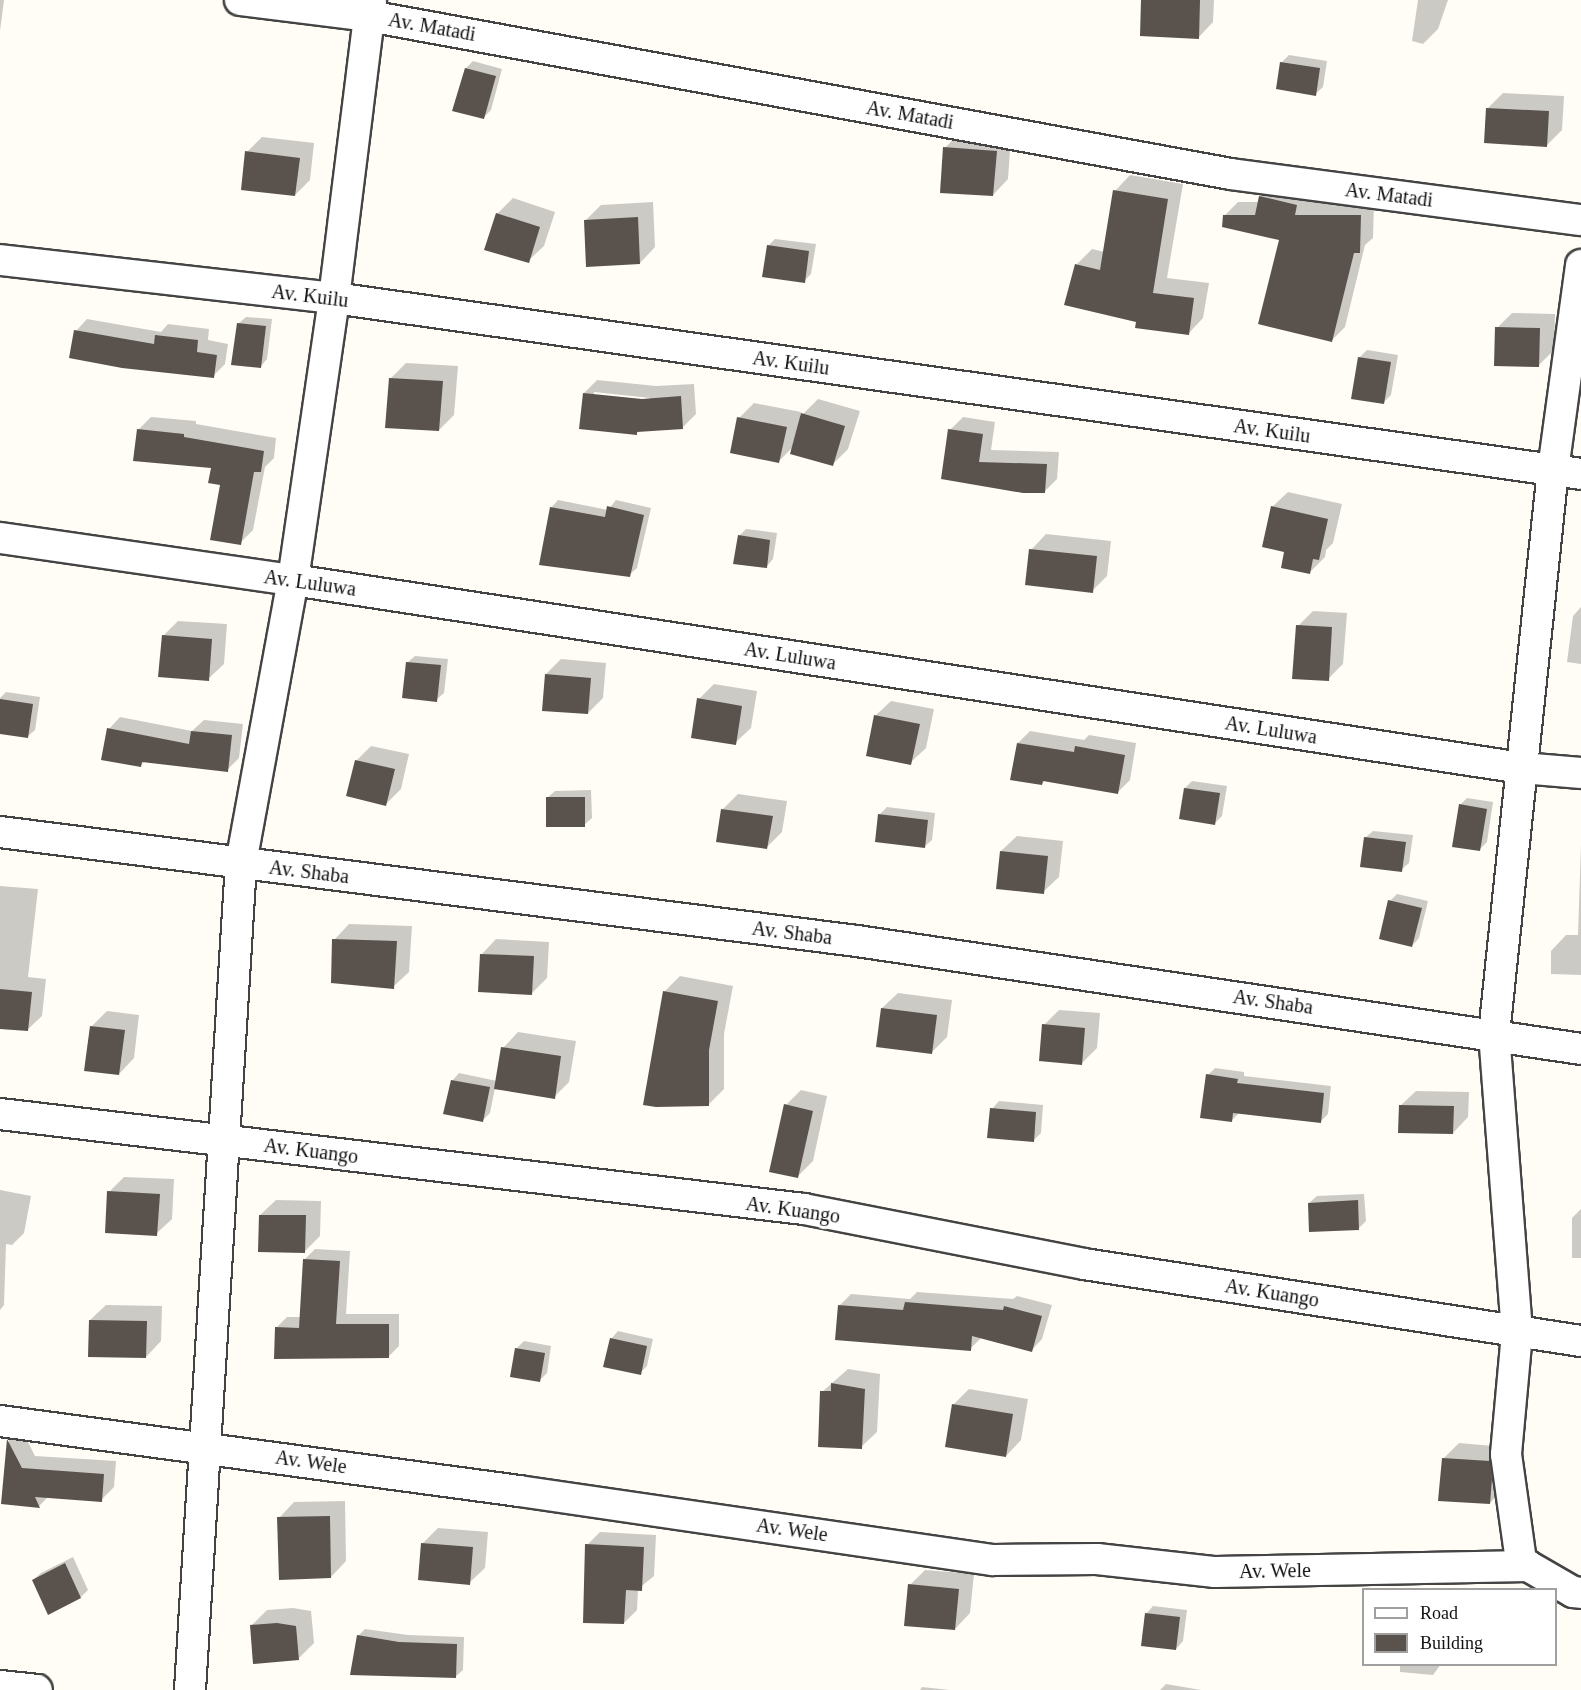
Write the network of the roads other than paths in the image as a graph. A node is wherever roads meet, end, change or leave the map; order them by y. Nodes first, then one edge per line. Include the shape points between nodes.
1 (240, 0) edge
2 (370, 8) edge
3 (1581, 220) edge
4 (0, 260) edge
5 (1581, 265) edge
6 (334, 298) junction
7 (1567, 472) edge
8 (0, 538) edge
9 (293, 580) junction
10 (1522, 768) junction
11 (1581, 774) edge
12 (0, 832) edge
13 (241, 863) junction
14 (1494, 1034) junction
15 (1581, 1050) edge
16 (0, 1114) edge
17 (224, 1141) junction
18 (1517, 1332) junction
19 (1581, 1341) edge
20 (0, 1421) edge
21 (203, 1448) junction
22 (1528, 1566) junction
23 (1581, 1593) edge
24 (0, 1686) edge
25 (38, 1690) edge
26 (190, 1690) edge

1 - 2 street, Av. Matadi
2 - 3 street, Av. Matadi via 1231,174
2 - 6 street
4 - 6 street, Av. Kuilu
5 - 7 street
6 - 7 street, Av. Kuilu
6 - 9 street
7 - 10 street
8 - 9 street, Av. Luluwa
9 - 10 street, Av. Luluwa
9 - 13 street
10 - 11 street, Av. Luluwa
10 - 14 street
12 - 13 street, Av. Shaba
13 - 14 street, Av. Shaba via 857,941
13 - 17 street
14 - 15 street, Av. Shaba
14 - 18 street
16 - 17 street, Av. Kuango
17 - 18 street, Av. Kuango via 804,1209 1084,1264
17 - 21 street
18 - 19 street, Av. Kuango
18 - 22 street via 1506,1454 1521,1561
20 - 21 street, Av. Wele
21 - 22 street, Av. Wele via 993,1560 1097,1559 1215,1572
21 - 26 street
22 - 23 street
24 - 25 street

